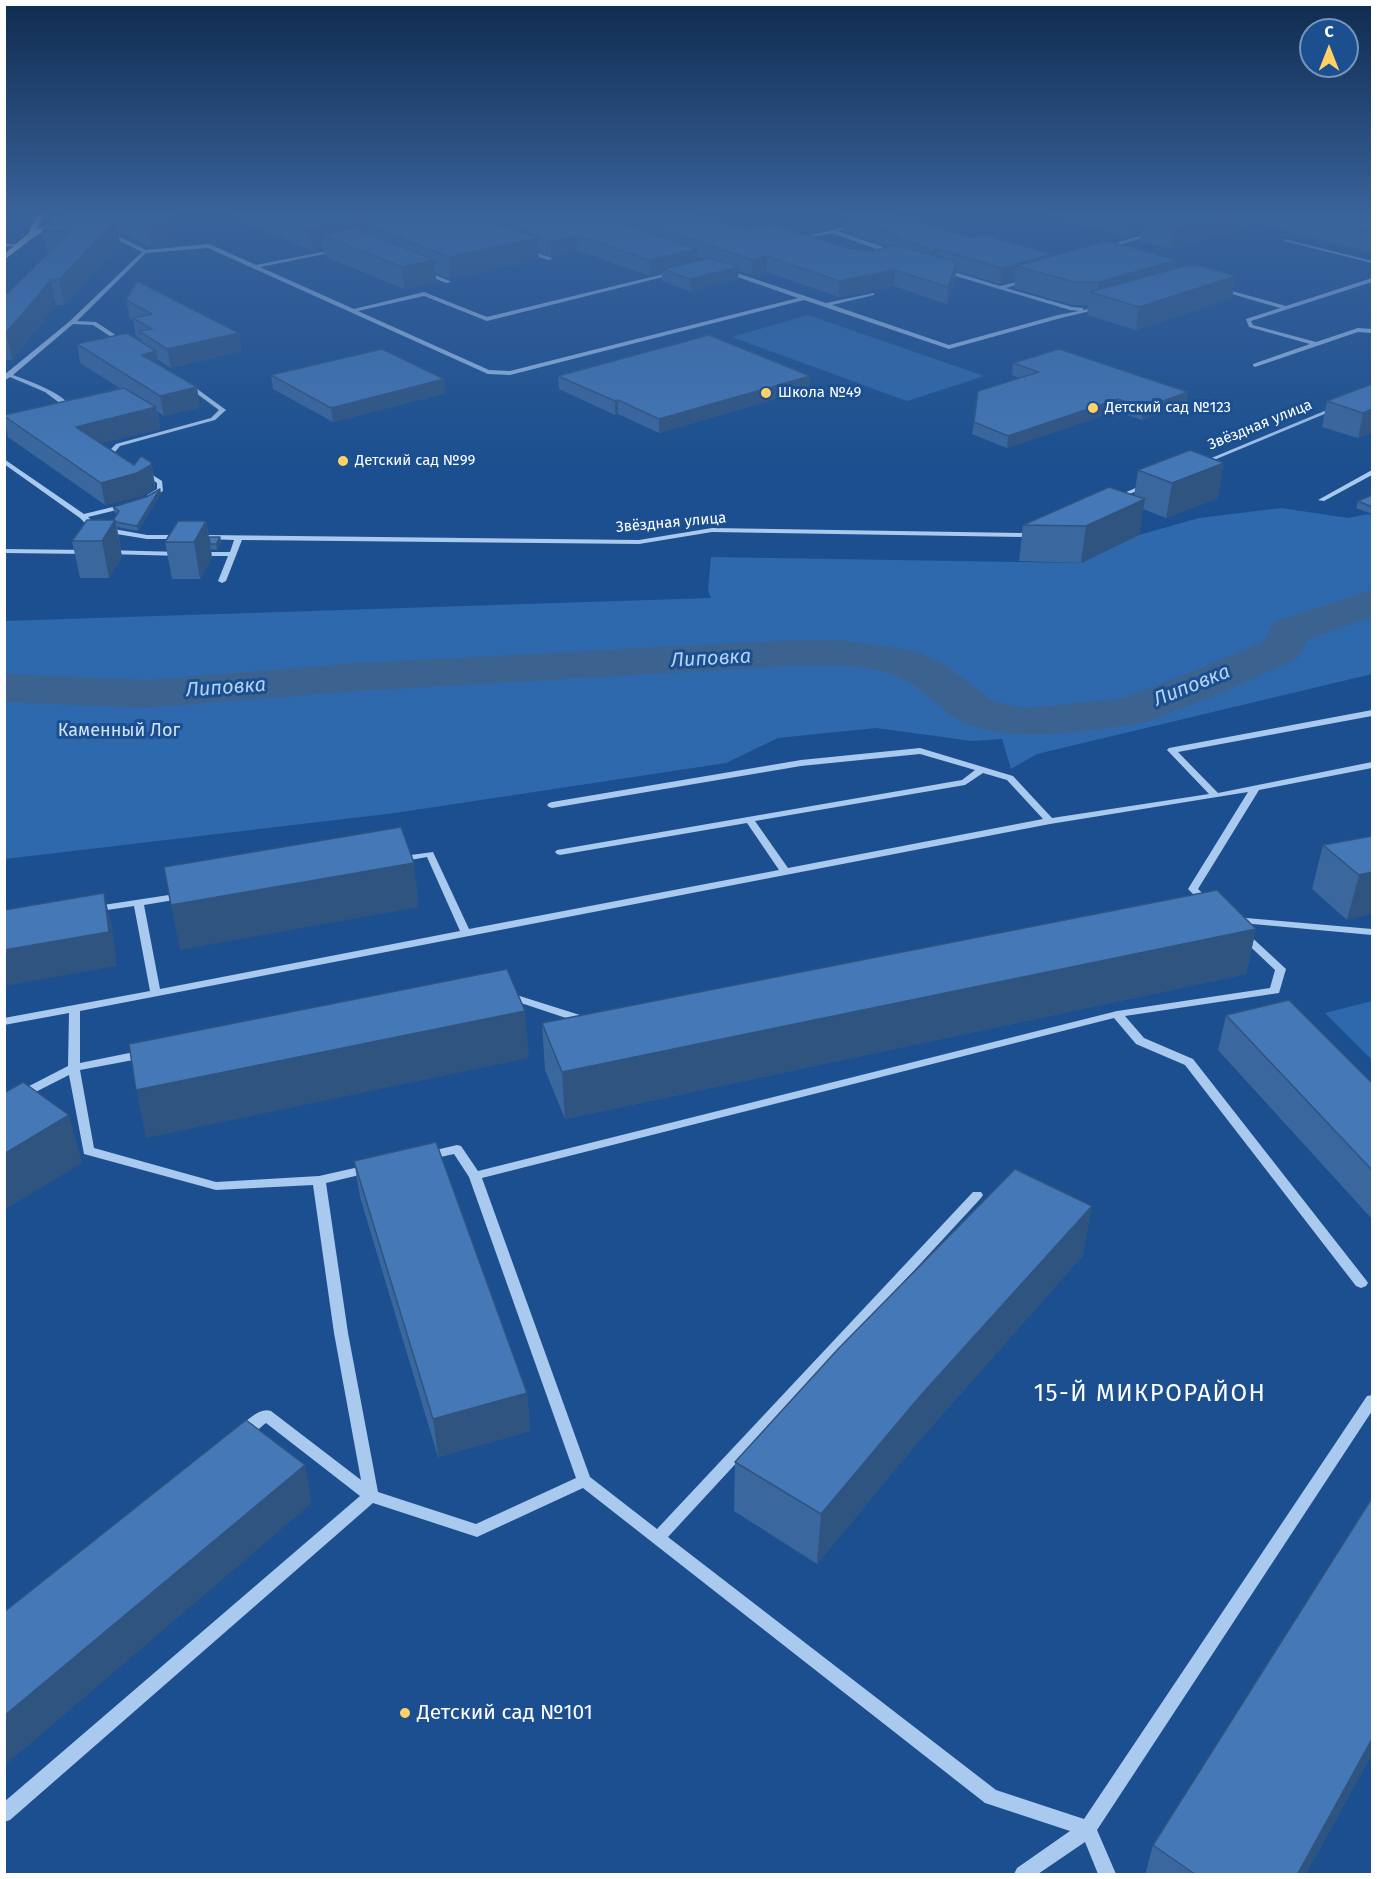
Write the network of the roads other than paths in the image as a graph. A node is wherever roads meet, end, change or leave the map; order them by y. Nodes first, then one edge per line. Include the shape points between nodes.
1 (95, 300) edge
2 (328, 300) edge
3 (400, 300) edge
4 (438, 300) edge
5 (567, 300) edge
6 (796, 300) edge
7 (809, 300) edge
8 (848, 300) edge
9 (1040, 300) edge
10 (1257, 300) edge
11 (1312, 300) edge
12 (826, 305) junction
13 (1106, 306) edge
14 (1287, 308) junction
15 (1096, 309) junction
16 (353, 311) junction
17 (72, 322) junction
18 (1372, 331) edge
19 (1316, 344) junction
20 (134, 350) edge
21 (1255, 365) dead end
22 (7, 377) edge
23 (180, 379) edge
24 (1340, 407) edge
25 (58, 415) edge
26 (4, 461) edge
27 (130, 464) edge
28 (1188, 468) edge
29 (140, 470) edge
30 (1372, 472) edge
31 (1156, 482) dead end
32 (144, 499) edge
33 (1322, 500) dead end
34 (134, 502) edge
35 (1103, 504) edge
36 (83, 516) junction
37 (1040, 529) dead end
38 (239, 537) junction
39 (4, 551) edge
40 (233, 554) junction
41 (222, 580) dead end
42 (1372, 713) edge
43 (1372, 765) edge
44 (981, 770) junction
45 (1255, 789) junction
46 (1216, 796) junction
47 (552, 805) dead end
48 (749, 819) junction
49 (1050, 821) junction
50 (560, 852) dead end
51 (384, 862) edge
52 (785, 872) junction
53 (198, 893) edge
54 (139, 903) junction
55 (83, 910) edge
56 (1220, 913) edge
57 (1372, 932) edge
58 (466, 934) junction
59 (492, 990) edge
60 (156, 994) junction
61 (75, 1009) junction
62 (1117, 1014) junction
63 (594, 1018) edge
64 (4, 1022) edge
65 (155, 1052) edge
66 (74, 1068) junction
67 (4, 1104) edge
68 (411, 1159) edge
69 (377, 1167) edge
70 (475, 1176) junction
71 (319, 1179) junction
72 (977, 1195) dead end
73 (1361, 1283) dead end
74 (1372, 1400) edge
75 (228, 1444) edge
76 (584, 1480) junction
77 (371, 1496) junction
78 (658, 1538) junction
79 (4, 1814) edge
80 (1088, 1829) junction
81 (1023, 1875) edge
82 (1107, 1875) edge

1 - 17 street
2 - 16 street
3 - 16 street
4 - 5 street via 487,319
6 - 16 street via 510,373 488,372
7 - 12 street
8 - 12 street
9 - 15 street via 1072,309
10 - 14 street
11 - 14 street
12 - 15 street via 949,347
13 - 15 street
14 - 19 street via 1248,320 1251,326
17 - 20 street via 94,323
17 - 22 street
18 - 19 street via 1358,330
19 - 21 street
22 - 25 street via 47,391 68,406 69,410
23 - 27 street via 223,410 213,419 118,445 111,452
24 - 28 street, Звёздная улица
26 - 36 street, Звёздная улица
29 - 32 street via 160,482 161,490
30 - 33 street
31 - 35 street
34 - 36 street
36 - 38 street, Звёздная улица via 95,528 147,537
37 - 38 street, Звёздная улица via 1022,535 712,530 639,542
38 - 40 street
39 - 40 street
40 - 41 street
42 - 46 street via 1172,750
43 - 45 street
44 - 47 street via 920,751 801,763
44 - 48 street via 964,782
44 - 49 street via 1010,778
45 - 46 street
45 - 56 street via 1193,890 1201,903
46 - 49 street
48 - 50 street
48 - 52 street
49 - 52 street
51 - 58 street via 430,854
52 - 58 street
53 - 54 street
54 - 55 street
54 - 60 street
57 - 62 street via 1226,919 1281,969 1275,991
58 - 60 street
59 - 63 street via 582,1020
60 - 61 street
61 - 64 street
61 - 66 street
62 - 70 street
62 - 73 street via 1140,1041 1189,1062
65 - 66 street
66 - 67 street
66 - 71 street via 88,1151 216,1186
68 - 70 street via 458,1149
69 - 71 street
70 - 76 street
71 - 77 street via 341,1333
72 - 78 street
74 - 80 street
75 - 77 street via 266,1415
76 - 77 street via 477,1531
76 - 78 street
77 - 79 street
78 - 80 street via 991,1797
80 - 81 street
80 - 82 street

